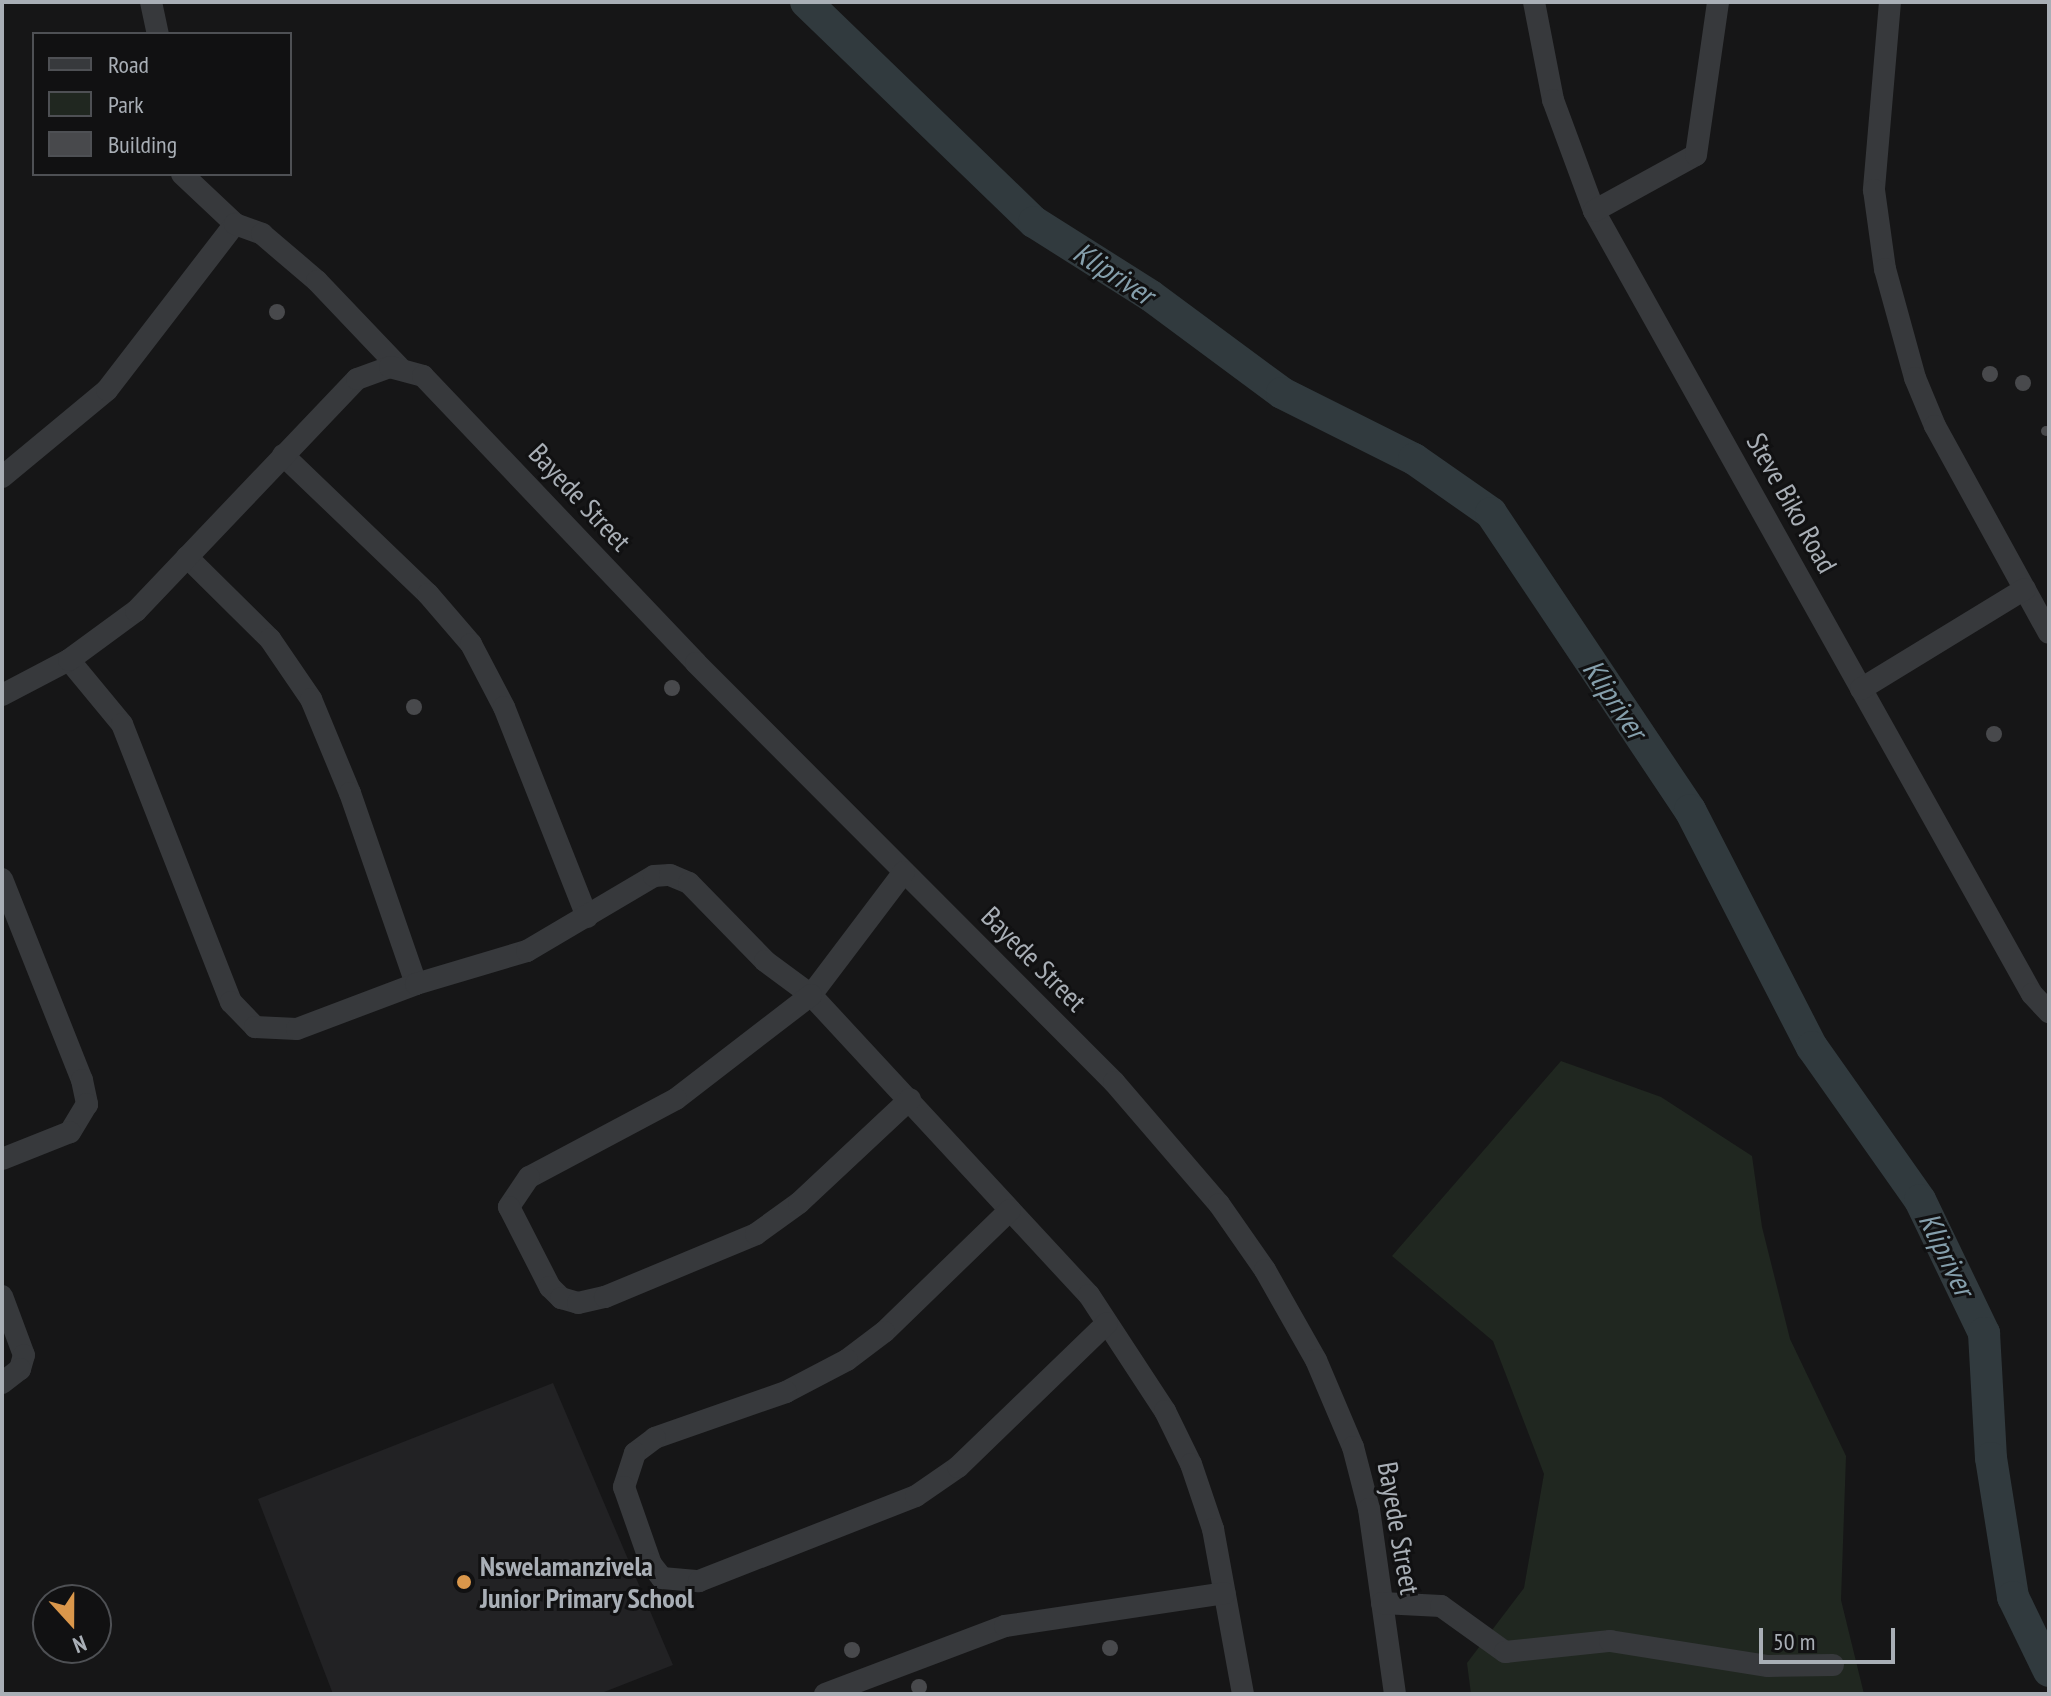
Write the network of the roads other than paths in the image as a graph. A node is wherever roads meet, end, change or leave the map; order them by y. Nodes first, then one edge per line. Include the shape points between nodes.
1 (151, 2) edge
2 (1534, 2) edge
3 (1718, 2) edge
4 (1890, 2) edge
5 (158, 32) edge
6 (184, 176) edge
7 (1594, 211) junction
8 (235, 224) junction
9 (399, 367) junction
10 (283, 455) junction
11 (2, 477) edge
12 (187, 557) junction
13 (2025, 589) junction
14 (2049, 633) edge
15 (69, 660) junction
16 (1861, 689) junction
17 (2, 695) edge
18 (898, 867) junction
19 (2, 879) edge
20 (587, 917) junction
21 (416, 984) junction
22 (811, 995) junction
23 (2049, 1012) edge
24 (910, 1099) junction
25 (2, 1159) edge
26 (1010, 1210) junction
27 (2, 1296) edge
28 (1107, 1323) junction
29 (2, 1383) edge
30 (1225, 1593) junction
31 (1382, 1603) junction
32 (1833, 1665) dead end
33 (825, 1694) edge
34 (1243, 1694) edge
35 (1395, 1694) edge

1 - 5 street
2 - 7 street, Steve Biko Road via 1537,42 1553,100
3 - 7 street via 1696,155
4 - 13 street via 1874,190 1885,269 1915,378 1935,426
6 - 8 street
7 - 16 street, Steve Biko Road
8 - 9 street via 253,228 305,271
8 - 11 street via 107,390
9 - 10 street via 357,379
9 - 18 street, Bayede Street via 430,382
10 - 12 street
10 - 20 street via 428,594 471,644 504,707
12 - 15 street via 136,611
12 - 21 street via 270,639 311,699 350,793
13 - 14 street
13 - 16 street
15 - 17 street
15 - 21 street via 122,724 242,1018 263,1029 290,1031
16 - 23 street, Steve Biko Road via 2032,994
18 - 22 street
18 - 31 street, Bayede Street via 1114,1082 1248,1243 1340,1413 1369,1509
19 - 25 street via 87,1104 70,1132
20 - 21 street via 527,951
20 - 22 street via 654,876 679,877 765,961
22 - 24 street
22 - 24 street via 676,1099 558,1159 515,1190 509,1207 514,1221 550,1287 561,1298 578,1303 605,1297 746,1239 799,1203
24 - 26 street
26 - 28 street via 1089,1295
26 - 28 street via 884,1332 847,1360 786,1392 655,1438 635,1453 624,1487 651,1564 662,1578 699,1581 916,1496 958,1467
27 - 29 street via 24,1355 14,1376
28 - 30 street via 1165,1411 1191,1464 1213,1529
30 - 33 street via 1013,1624
30 - 34 street
31 - 32 street via 1441,1606 1505,1652 1610,1641 1768,1666
31 - 35 street, Bayede Street

